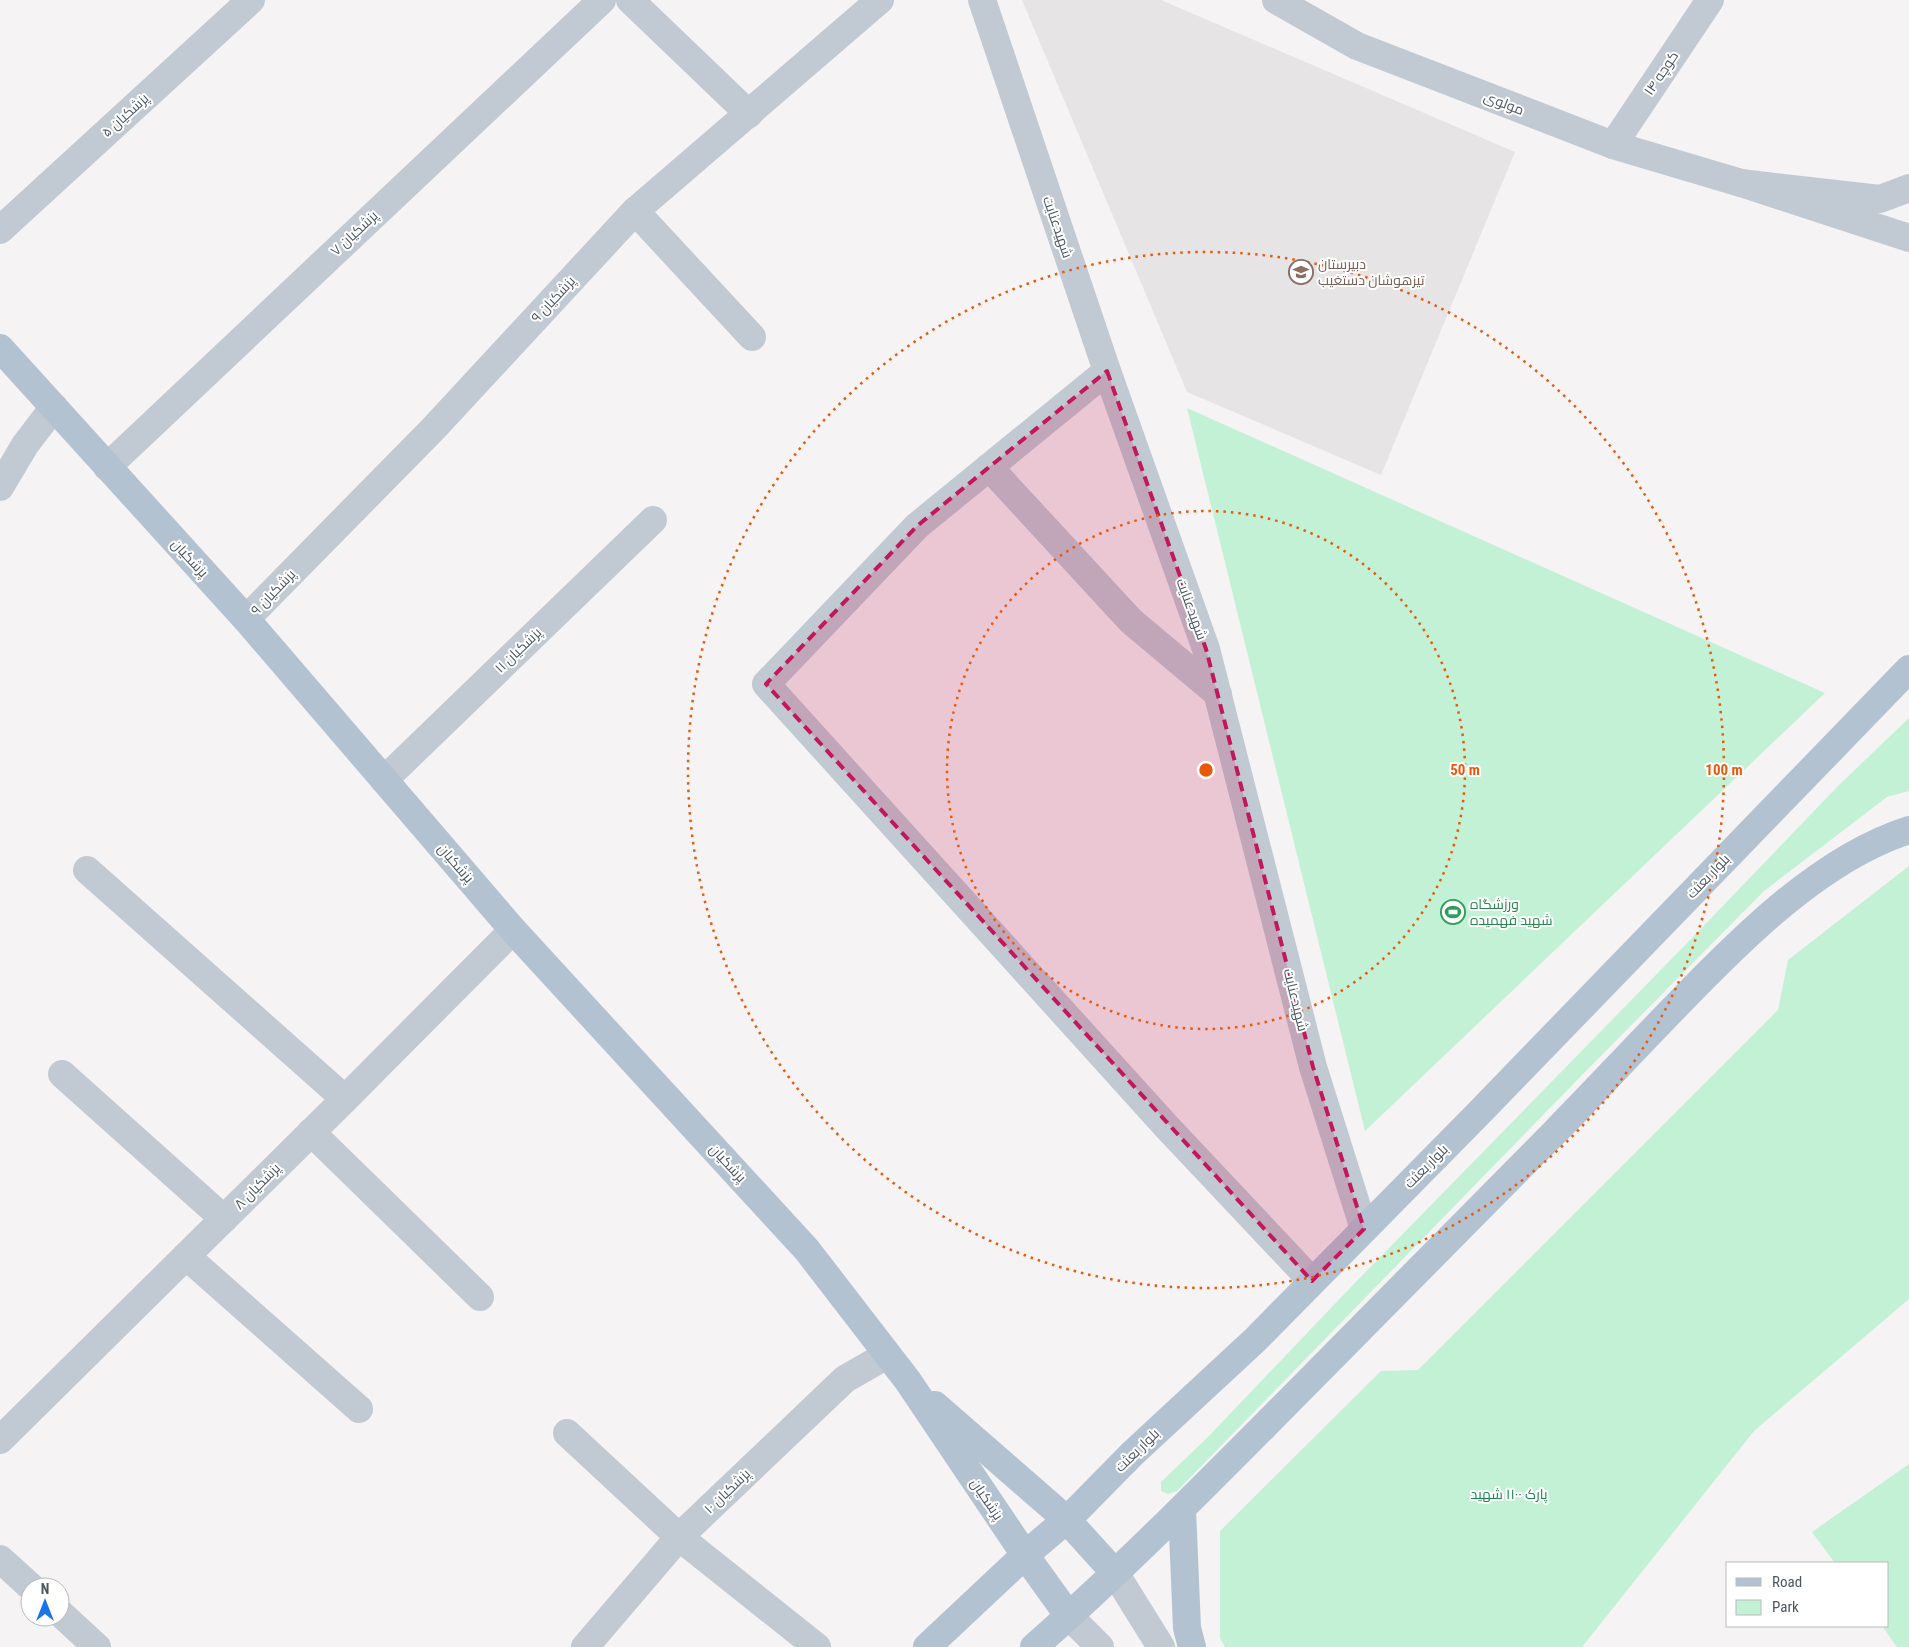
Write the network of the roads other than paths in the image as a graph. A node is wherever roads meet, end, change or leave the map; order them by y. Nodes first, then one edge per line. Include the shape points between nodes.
1 (251, 0) edge
2 (602, 0) edge
3 (630, 0) edge
4 (880, 0) edge
5 (982, 0) edge
6 (1276, 0) edge
7 (1710, 0) edge
8 (749, 114) junction
9 (1612, 146) junction
10 (1741, 183) junction
11 (1909, 188) edge
12 (635, 211) junction
13 (0, 230) edge
14 (1909, 238) edge
15 (752, 337) dead end
16 (0, 348) edge
17 (1107, 371) junction
18 (54, 407) junction
19 (107, 467) junction
20 (989, 467) junction
21 (0, 487) edge
22 (653, 520) dead end
23 (246, 620) junction
24 (1909, 669) edge
25 (1218, 694) junction
26 (384, 780) junction
27 (1909, 830) edge
28 (87, 870) dead end
29 (513, 930) junction
30 (62, 1074) dead end
31 (345, 1099) junction
32 (311, 1132) junction
33 (224, 1219) junction
34 (1364, 1229) junction
35 (186, 1256) junction
36 (1312, 1281) junction
37 (480, 1297) dead end
38 (888, 1355) junction
39 (908, 1381) junction
40 (359, 1409) dead end
41 (566, 1433) dead end
42 (0, 1440) edge
43 (1182, 1509) junction
44 (1068, 1520) junction
45 (679, 1537) junction
46 (1025, 1555) junction
47 (0, 1559) edge
48 (1115, 1573) junction
49 (20, 1577) edge
50 (1068, 1615) junction
51 (70, 1622) edge
52 (97, 1647) edge
53 (585, 1647) edge
54 (817, 1647) edge
55 (927, 1647) edge
56 (1034, 1647) edge
57 (1100, 1647) edge
58 (1161, 1647) edge
59 (1192, 1647) edge

1 - 13 street, پزشکیان ۵
2 - 19 street, پزشکیان ۷
3 - 8 street
4 - 8 street, پزشکیان ۹
5 - 17 street, شهیدعنایت
6 - 9 street, مولوی via 1357,46
7 - 9 street, کوچه ۱۴
8 - 12 street, پزشکیان ۹
9 - 10 street, مولوی
10 - 11 street via 1880,199
10 - 14 street
12 - 15 street
12 - 23 street, پزشکیان ۹ via 433,429
16 - 18 main road, پزشکیان
17 - 20 street
17 - 25 street, شهیدعنایت via 1206,649
18 - 19 main road, پزشکیان
18 - 21 street via 25,445
19 - 23 main road, پزشکیان
20 - 25 street via 1131,621
20 - 36 street via 916,526 766,684 1166,1126
22 - 26 street, پزشکیان ۱۱
23 - 26 main road, پزشکیان
24 - 34 main road, بلوار بعثت
25 - 34 street, شهیدعنایت via 1313,1067
26 - 29 main road, پزشکیان
27 - 43 main road via 1866,848 1822,875 1774,912 1716,965
28 - 31 street
29 - 31 street, پزشکیان ۸
29 - 38 main road, پزشکیان via 807,1250
30 - 33 street
31 - 32 street, پزشکیان ۸
32 - 33 street, پزشکیان ۸
32 - 37 street
33 - 35 street, پزشکیان ۸
34 - 36 main road, بلوار بعثت
35 - 40 street
35 - 42 street, پزشکیان ۸
36 - 44 main road, بلوار بعثت
38 - 39 main road, پزشکیان
38 - 45 street, پزشکیان ۱۰ via 845,1379
39 - 44 main road, پزشکیان
39 - 46 main road, پزشکیان
41 - 45 street
43 - 48 main road
43 - 59 main road via 1187,1628
44 - 46 main road, بلوار بعثت
44 - 48 main road, پزشکیان
45 - 53 street, پزشکیان ۱۰
45 - 54 street
46 - 50 main road, پزشکیان
46 - 55 main road, بلوار بعثت
47 - 49 street
48 - 50 main road
48 - 58 street
50 - 56 main road
50 - 57 street
51 - 52 street

